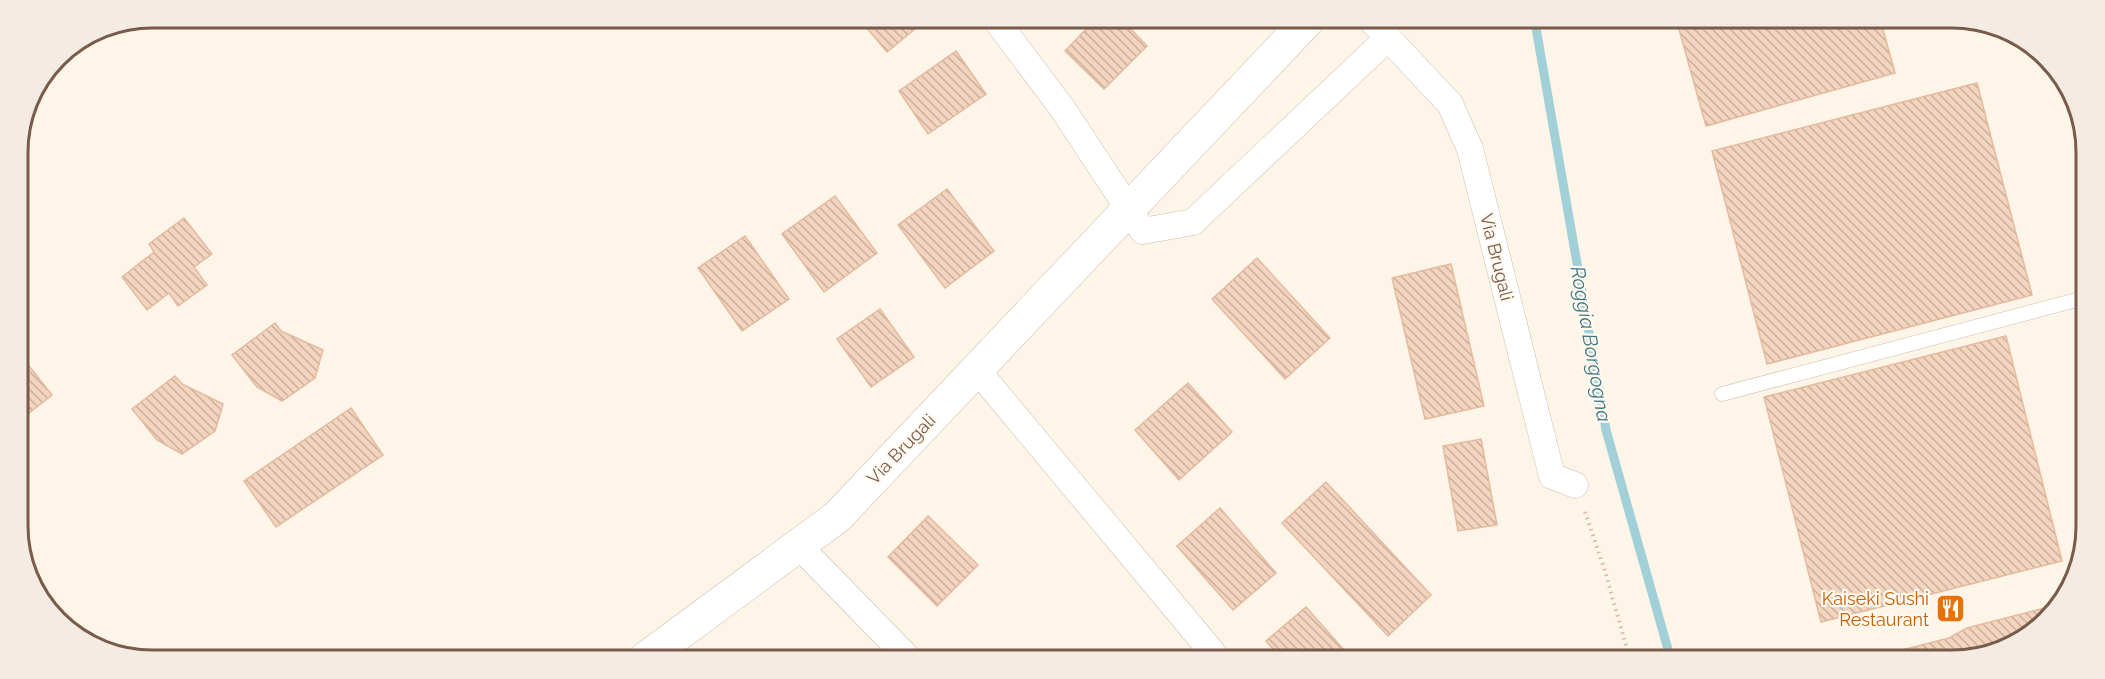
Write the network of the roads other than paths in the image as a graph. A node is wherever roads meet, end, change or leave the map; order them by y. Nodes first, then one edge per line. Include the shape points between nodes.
1 (1300, 28) edge
2 (1002, 29) edge
3 (1380, 30) edge
4 (1129, 209) junction
5 (2076, 300) edge
6 (977, 370) junction
7 (1722, 394) dead end
8 (1575, 486) road end
9 (799, 546) junction
10 (665, 650) edge
11 (900, 650) edge
12 (1210, 650) edge

1 - 4 street, Via Brugali
2 - 4 street via 1062,108
3 - 4 street, Via Brugali via 1193,222 1143,231
3 - 8 street, Via Brugali via 1450,104 1470,149 1552,476
4 - 6 street, Via Brugali
5 - 7 lane
6 - 9 street, Via Brugali via 837,517
6 - 12 street
9 - 10 street, Via Brugali
9 - 11 street

